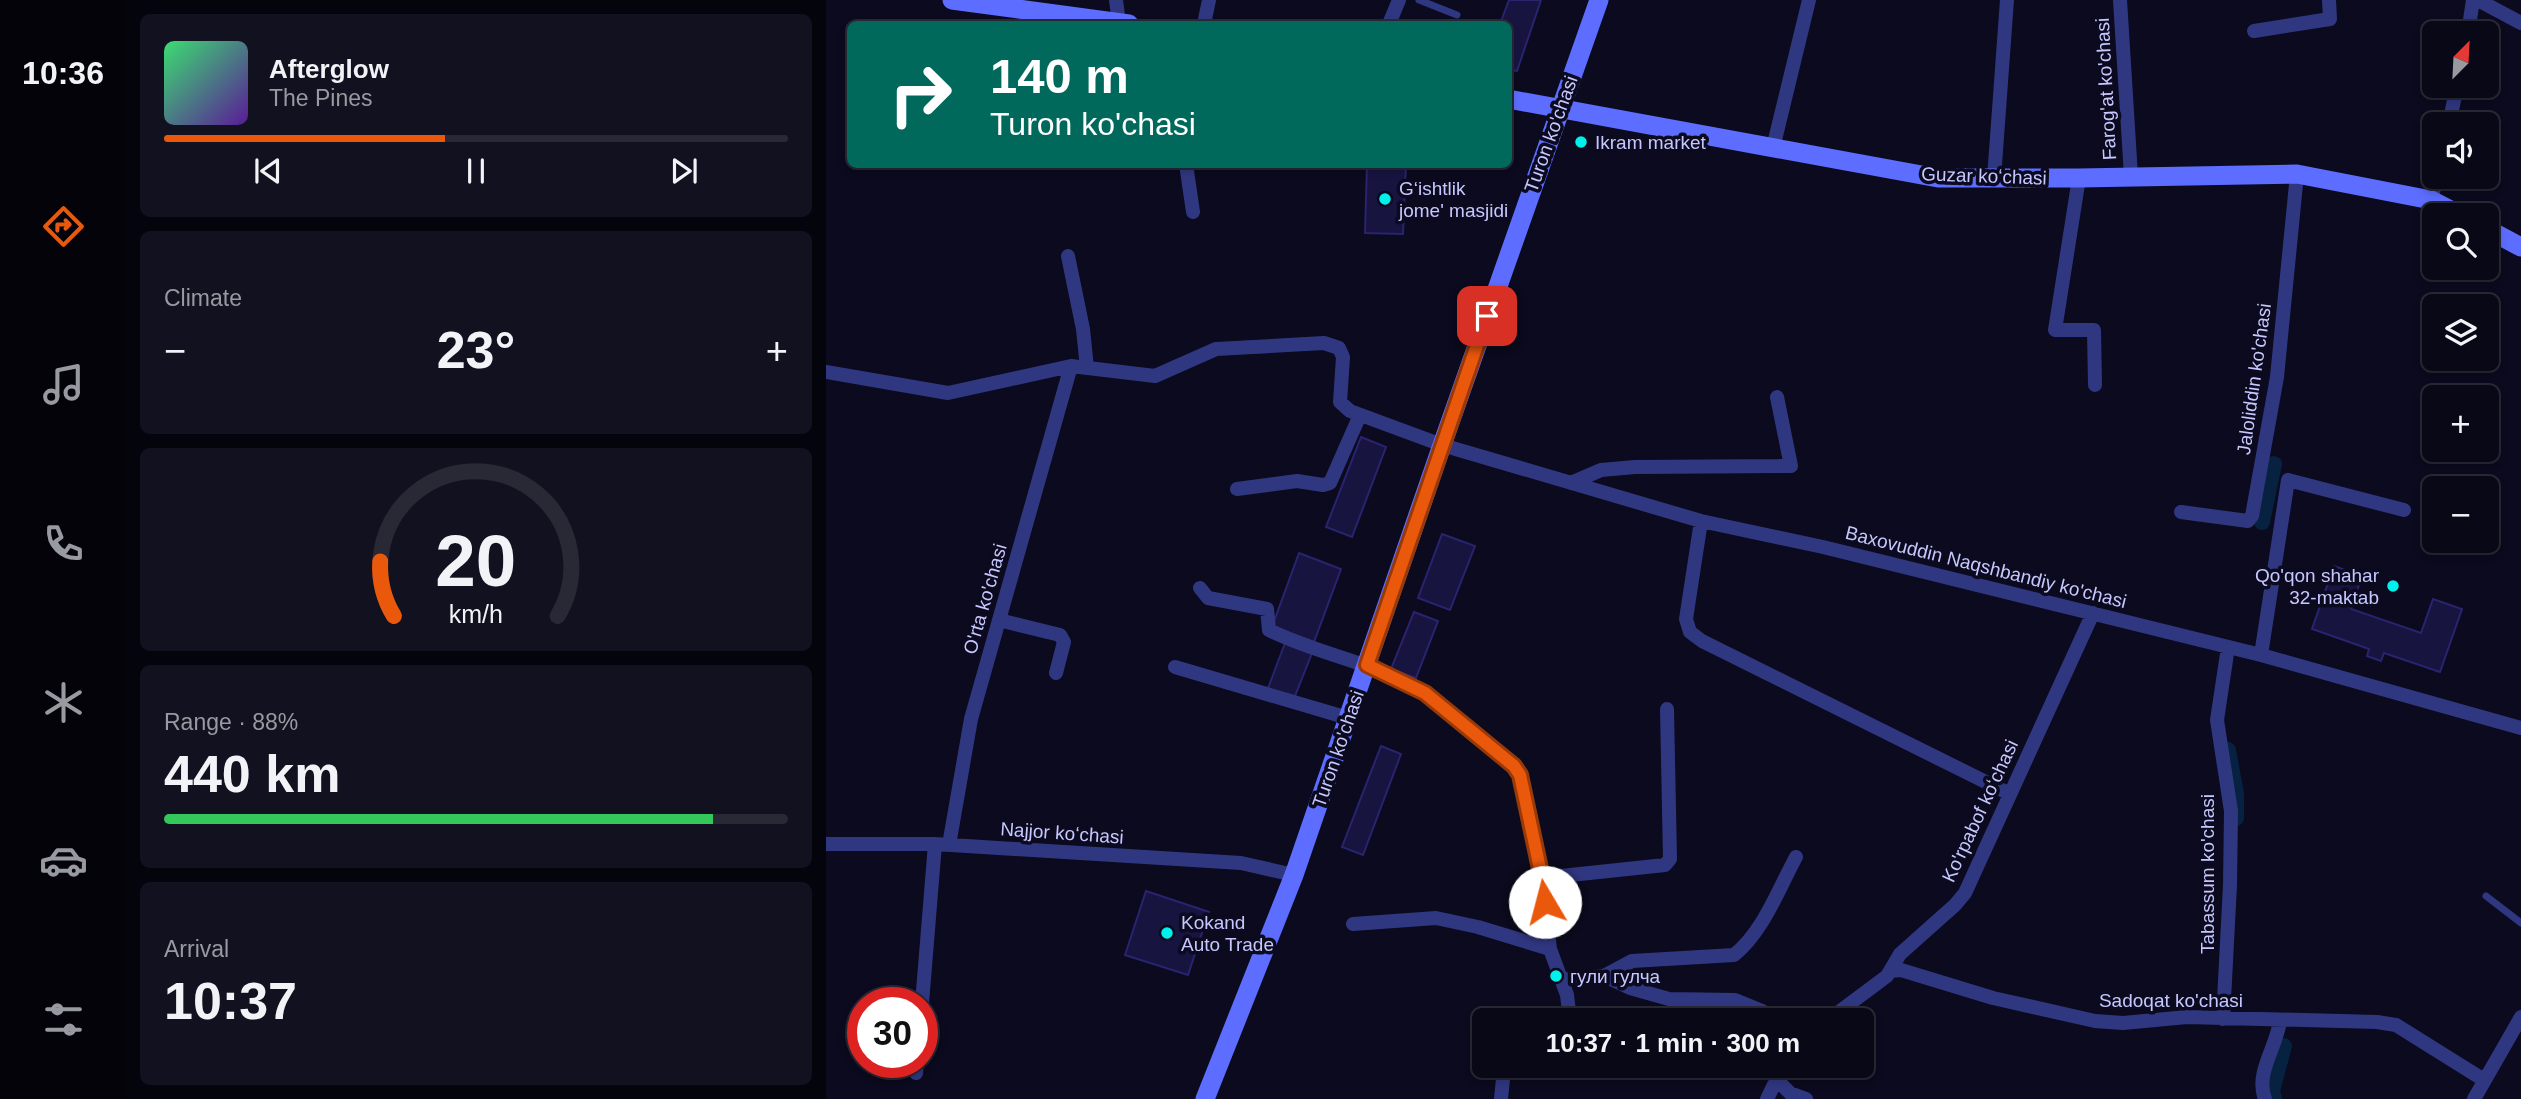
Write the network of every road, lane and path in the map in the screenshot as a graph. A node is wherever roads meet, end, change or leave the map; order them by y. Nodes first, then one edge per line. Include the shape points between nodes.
1 (952, 0) edge
2 (1116, 0) edge
3 (1209, 0) edge
4 (1399, 0) edge
5 (1419, 0) edge
6 (1599, 0) edge
7 (1809, 0) edge
8 (2007, 0) edge
9 (2120, 0) edge
10 (2329, 0) edge
11 (2476, 0) edge
12 (1457, 15) dead end
13 (1066, 20) edge
14 (1123, 21) edge
15 (1205, 21) edge
16 (1390, 21) edge
17 (2471, 21) edge
18 (2521, 23) edge
19 (2255, 31) dead end
20 (1512, 100) edge
21 (1559, 108) junction
22 (1773, 148) junction
23 (1187, 168) edge
24 (2297, 174) junction
25 (2131, 176) junction
26 (1994, 178) junction
27 (2079, 178) junction
28 (2434, 189) edge
29 (2431, 200) junction
30 (2437, 203) edge
31 (1193, 212) dead end
32 (2499, 235) edge
33 (2521, 247) edge
34 (1068, 256) dead end
35 (1071, 366) junction
36 (1087, 368) junction
37 (826, 372) edge
38 (2095, 385) dead end
39 (1777, 397) dead end
40 (1360, 415) junction
41 (1442, 445) junction
42 (1571, 483) junction
43 (1237, 489) dead end
44 (2404, 510) dead end
45 (2181, 513) dead end
46 (1701, 521) junction
47 (1200, 588) dead end
48 (2093, 613) junction
49 (999, 620) junction
50 (2228, 647) junction
51 (2261, 655) junction
52 (1367, 665) junction
53 (1175, 667) dead end
54 (1056, 673) dead end
55 (1667, 709) dead end
56 (1349, 718) junction
57 (2521, 728) edge
58 (2010, 794) junction
59 (826, 844) edge
60 (942, 844) junction
61 (1796, 858) dead end
62 (1294, 875) junction
63 (1542, 878) junction
64 (2486, 896) dead end
65 (2521, 923) edge
66 (1353, 924) dead end
67 (1550, 949) junction
68 (1890, 971) junction
69 (1604, 976) junction
70 (1561, 980) junction
71 (924, 987) edge
72 (1569, 1008) edge
73 (1755, 1008) edge
74 (1844, 1008) edge
75 (2521, 1017) edge
76 (2223, 1019) junction
77 (2280, 1021) junction
78 (1503, 1078) edge
79 (1776, 1078) edge
80 (1782, 1078) edge
81 (2484, 1080) junction
82 (1205, 1099) edge
83 (1501, 1099) edge
84 (1767, 1099) edge
85 (1805, 1099) edge
86 (2265, 1099) edge
87 (2474, 1099) edge

1 - 13 main road
2 - 14 street
3 - 15 street
4 - 16 street
5 - 12 lane
6 - 21 main road, Turon ko'chasi
7 - 22 street
8 - 26 street
9 - 25 street, Farog'at ko'chasi
10 - 19 street via 2330,19
11 - 17 street
11 - 18 street
20 - 21 main road, Guzar koʻchasi
21 - 22 main road, Guzar koʻchasi
21 - 41 main road, Turon ko'chasi
22 - 26 main road, Guzar koʻchasi via 1938,178
23 - 31 street
24 - 25 main road, Guzar koʻchasi
24 - 29 main road, Guzar koʻchasi
24 - 45 street, Jaloliddin ko'chasi via 2277,377 2252,516 2248,521
25 - 27 main road, Guzar koʻchasi
26 - 27 main road, Guzar koʻchasi
27 - 38 street via 2055,330 2094,330
28 - 29 street
29 - 30 main road, Guzar koʻchasi
32 - 33 main road
34 - 36 street
35 - 36 street
35 - 37 street via 948,393
35 - 49 street, O'rta ko'chasi
36 - 40 street via 1155,376 1216,349 1324,342 1339,348 1343,357 1340,402
39 - 42 street via 1791,466 1635,467 1601,470
40 - 41 street, Baxovuddin Naqshbandiy ko'chasi
40 - 43 street via 1331,482 1297,481
41 - 42 street, Baxovuddin Naqshbandiy ko'chasi
41 - 52 main road, Turon ko'chasi
42 - 46 street, Baxovuddin Naqshbandiy ko'chasi
44 - 51 street via 2288,480
46 - 48 street, Baxovuddin Naqshbandiy ko'chasi
46 - 58 street via 1686,619 1690,632
47 - 52 street via 1208,598 1267,609 1269,630
48 - 50 street, Baxovuddin Naqshbandiy ko'chasi
48 - 58 street, Ko'rpabof koʻchasi
49 - 54 street via 1060,635 1064,642
49 - 60 street, O'rta ko'chasi
50 - 51 street, Baxovuddin Naqshbandiy ko'chasi
50 - 76 street, Tabassum ko'chasi via 2217,720 2231,811
51 - 57 street, Baxovuddin Naqshbandiy ko'chasi
52 - 56 main road, Turon ko'chasi
52 - 63 street via 1425,693 1514,766 1520,775
53 - 56 street
55 - 63 street via 1668,863
56 - 62 main road, Turon ko'chasi
58 - 68 street, Ko'rpabof koʻchasi via 1965,893 1900,954
59 - 60 street, Najjor koʻchasi
60 - 62 street, Najjor koʻchasi via 1241,863
60 - 71 street, O'rta ko'chasi
61 - 69 street via 1755,933 1734,955 1632,961
62 - 82 main road, Turon ko'chasi
63 - 67 street
64 - 65 lane
66 - 67 street via 1436,918
67 - 70 street
68 - 74 street, Ko'rpabof koʻchasi
68 - 76 street, Sadoqat ko'chasi via 2095,1020
69 - 70 street
69 - 73 street via 1670,999 1735,1000
70 - 72 street
75 - 81 street
76 - 77 street, Sadoqat ko'chasi
77 - 81 street, Sadoqat ko'chasi via 2396,1025
77 - 86 street via 2261,1079
78 - 83 street
79 - 84 street
80 - 85 street via 1790,1093
81 - 87 street

